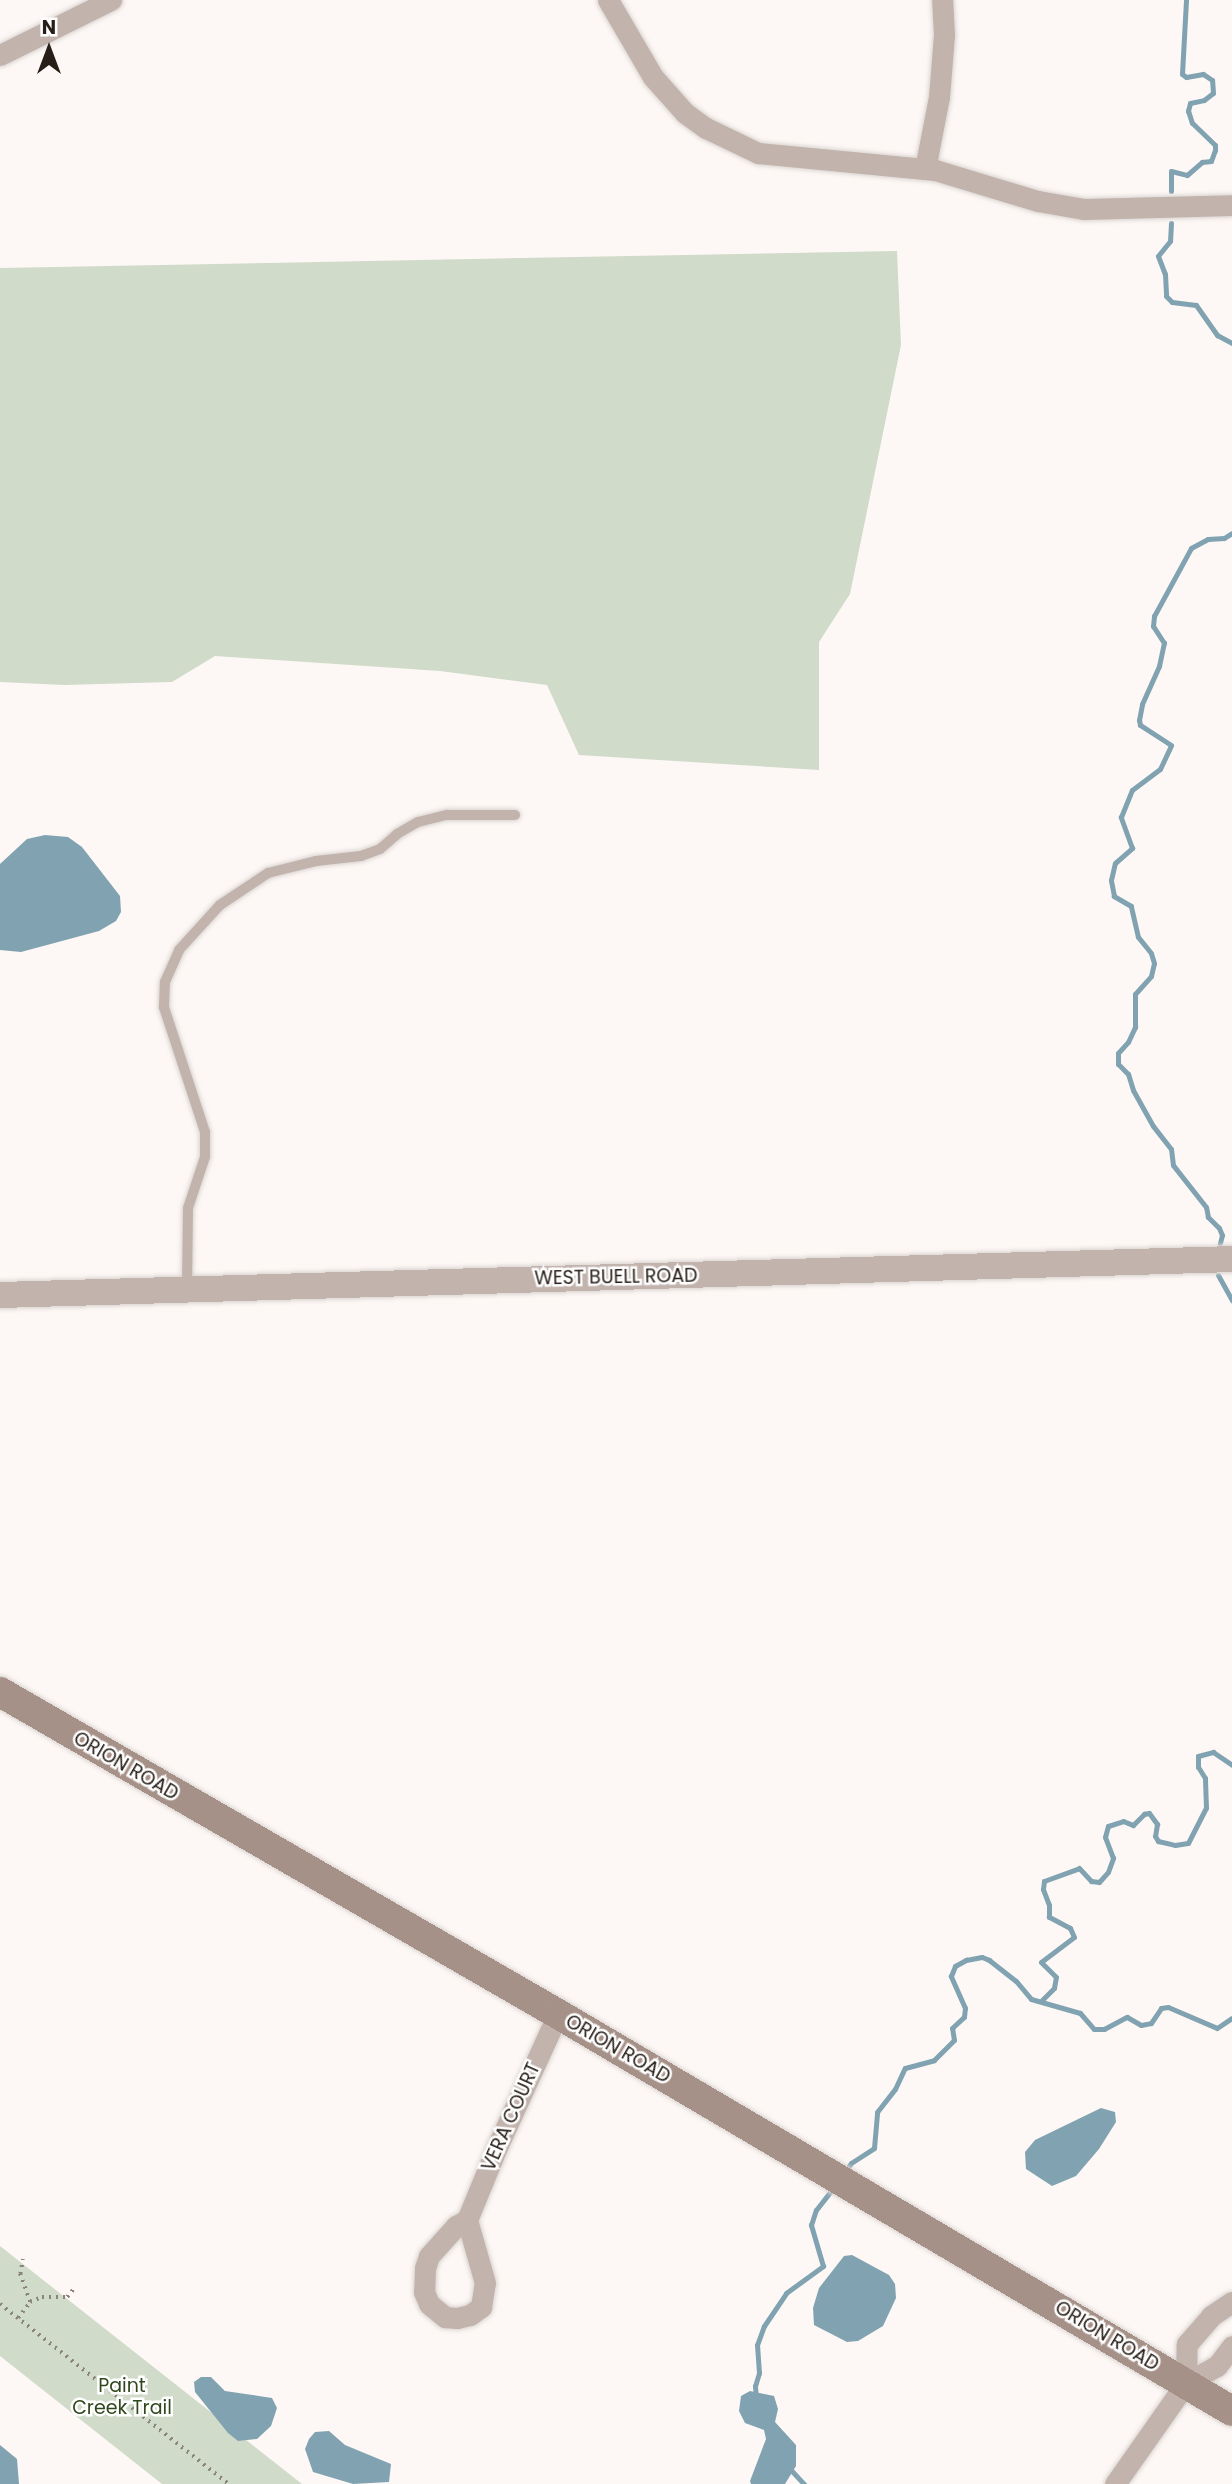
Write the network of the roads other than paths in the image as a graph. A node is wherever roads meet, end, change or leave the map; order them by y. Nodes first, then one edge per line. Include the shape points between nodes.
1 (111, 0) edge
2 (608, 0) edge
3 (942, 0) edge
4 (0, 55) edge
5 (925, 169) junction
6 (1232, 205) edge
7 (515, 815) dead end
8 (1232, 1259) edge
9 (187, 1289) junction
10 (0, 1295) edge
11 (0, 1692) edge
12 (558, 2014) junction
13 (467, 2220) dead end
14 (1232, 2302) edge
15 (1232, 2346) edge
16 (1186, 2383) junction
17 (1232, 2411) edge
18 (1115, 2484) edge

1 - 4 street
2 - 5 street via 653,77 685,113 706,128 758,153
3 - 5 street via 939,97
5 - 6 street via 1084,209
7 - 9 lane via 447,815 397,834 380,849 361,856 268,873 219,905 179,950 165,982 164,1007 205,1132 205,1157 188,1208
8 - 9 street, WEST BUELL ROAD
9 - 10 street, WEST BUELL ROAD
11 - 12 main road, ORION ROAD
12 - 13 street, VERA COURT
12 - 16 main road, ORION ROAD
14 - 16 street via 1211,2316 1187,2344
15 - 16 street via 1217,2366
16 - 17 main road, ORION ROAD
16 - 18 street

